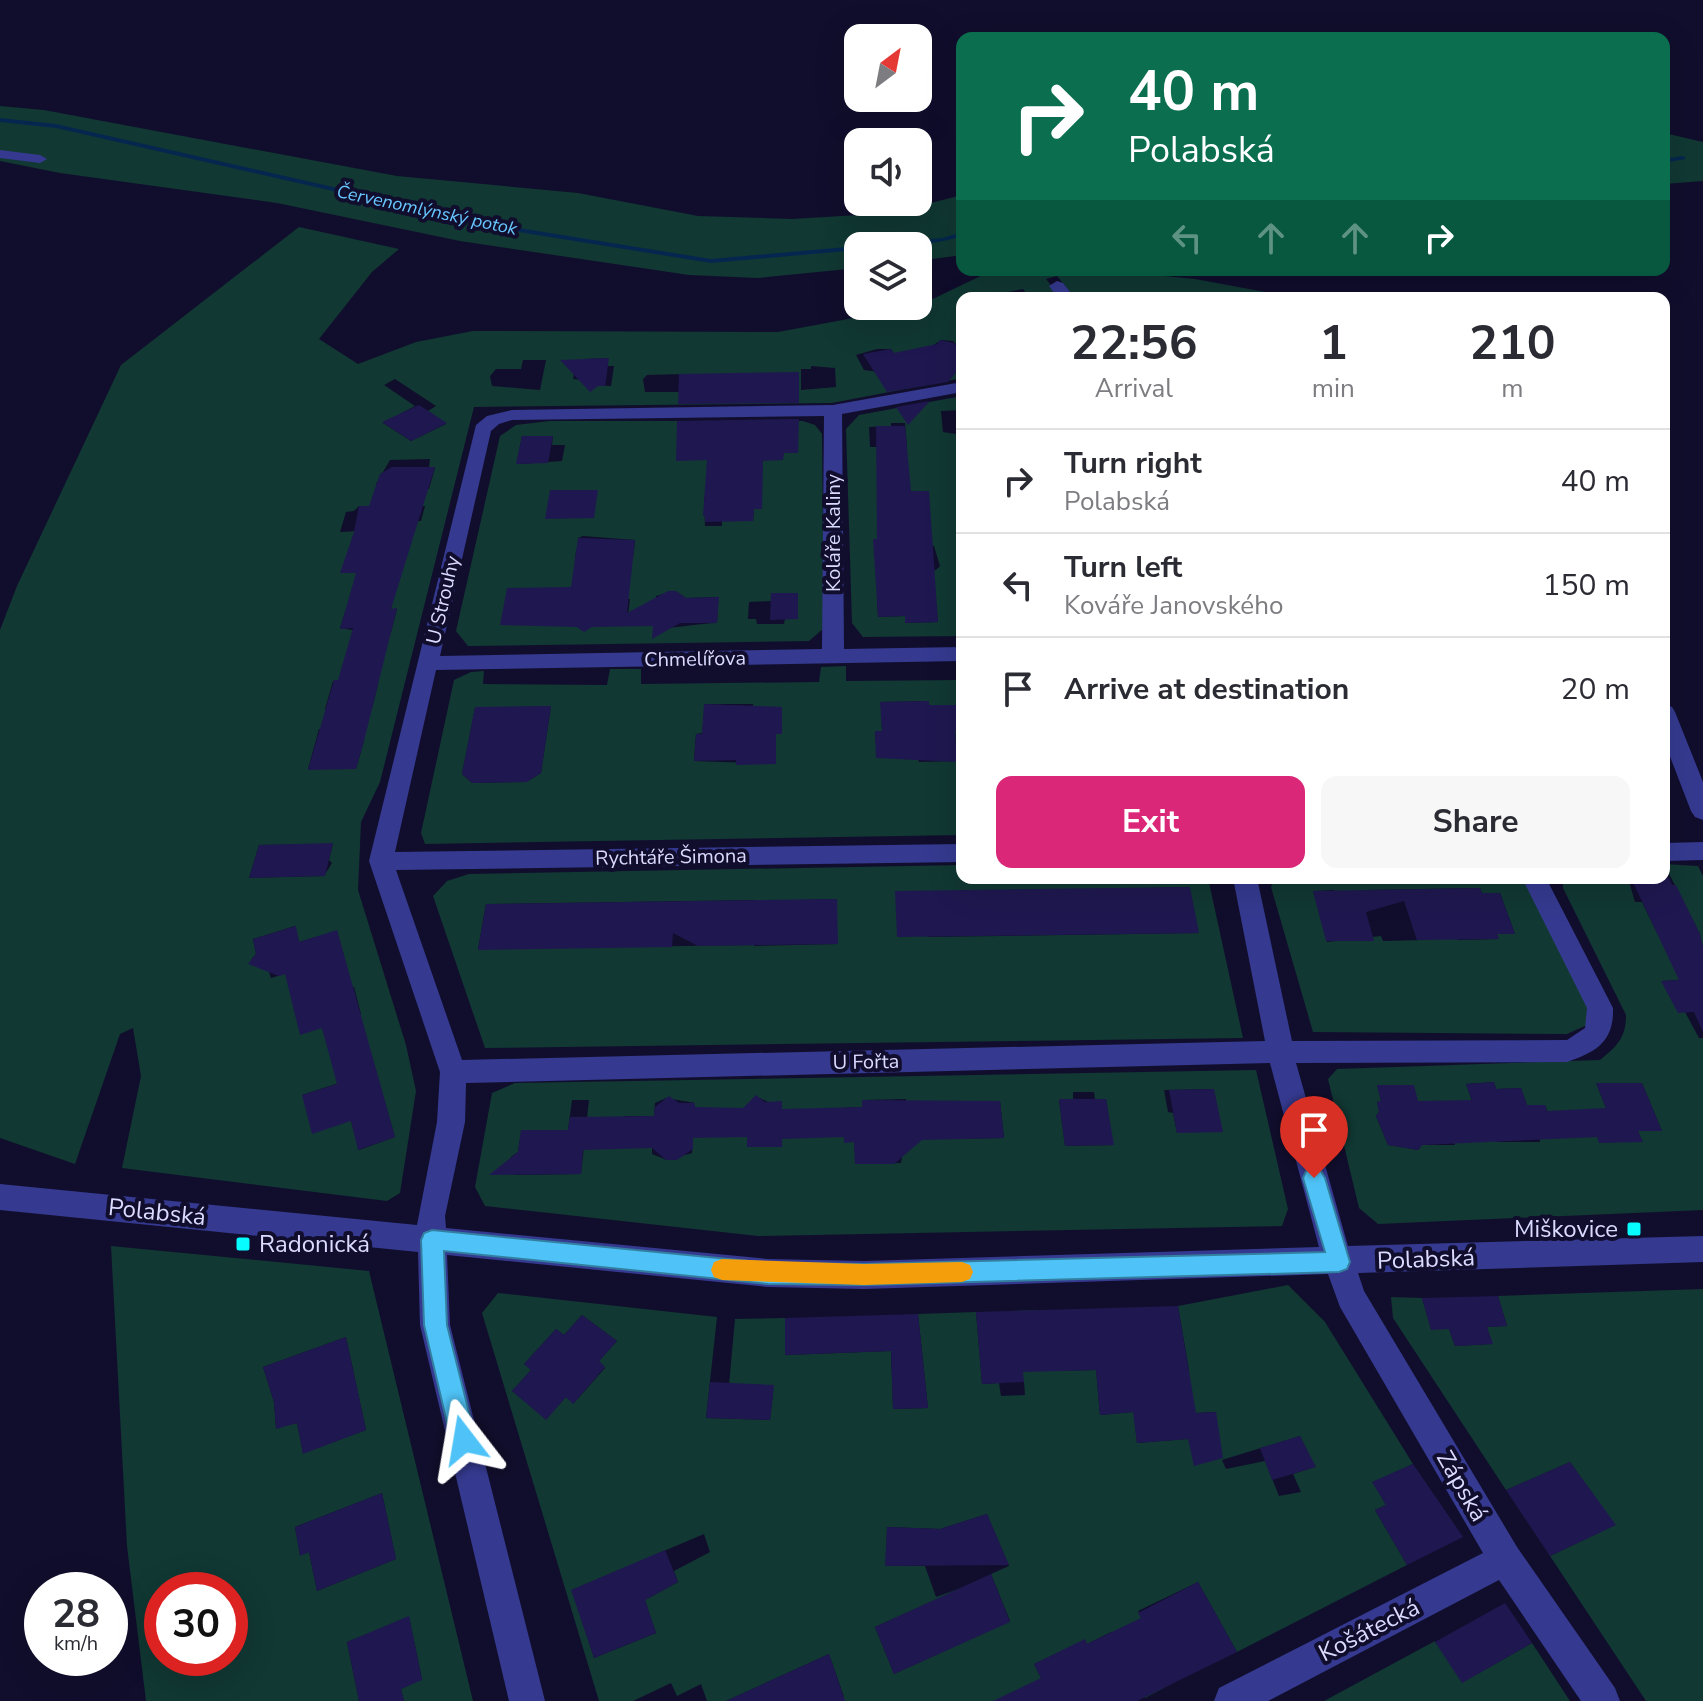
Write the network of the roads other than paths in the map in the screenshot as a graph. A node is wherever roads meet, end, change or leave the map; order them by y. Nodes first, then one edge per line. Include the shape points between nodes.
1 (0, 154) edge
2 (40, 159) dead end
3 (956, 388) edge
4 (833, 410) junction
5 (956, 654) edge
6 (833, 656) junction
7 (428, 663) junction
8 (1670, 727) edge
9 (1703, 811) edge
10 (1703, 851) edge
11 (1670, 852) edge
12 (956, 853) edge
13 (381, 861) junction
14 (1246, 884) edge
15 (1537, 884) edge
16 (1280, 1052) junction
17 (453, 1072) junction
18 (0, 1197) edge
19 (432, 1240) junction
20 (1703, 1249) edge
21 (1339, 1262) junction
22 (1505, 1559) junction
23 (527, 1701) edge
24 (1232, 1701) edge
25 (1602, 1701) edge

1 - 2 street
3 - 4 street, U Strouhy
4 - 6 street, Koláře Kaliny
4 - 7 street, U Strouhy via 512,415 493,420 482,429
5 - 6 street, Chmelířova
6 - 7 street, Chmelířova
7 - 13 street, U Strouhy
8 - 9 street
10 - 11 street
12 - 13 street, Rychtáře Šimona
13 - 17 street
14 - 16 street, Zápská
15 - 16 street via 1600,1008 1601,1027 1589,1044 1567,1051
16 - 17 street, U Fořta
16 - 21 street, Zápská
17 - 19 street via 451,1122 431,1216
18 - 19 street, Polabská
19 - 21 street, Polabská via 768,1273
19 - 23 street via 435,1325
20 - 21 street, Polabská
21 - 22 street, Zápská via 1351,1297
22 - 24 street, Košátecká
22 - 25 street, Zápská

